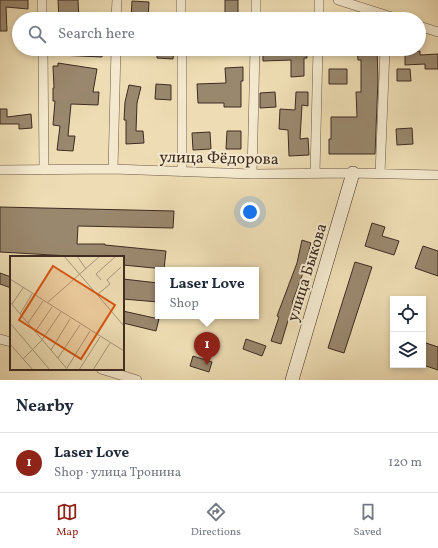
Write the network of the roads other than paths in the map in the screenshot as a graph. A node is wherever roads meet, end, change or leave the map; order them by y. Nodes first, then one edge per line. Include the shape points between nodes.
1 (42, 0) edge
2 (117, 0) edge
3 (181, 0) edge
4 (256, 0) edge
5 (319, 0) edge
6 (338, 0) edge
7 (42, 12) edge
8 (116, 12) edge
9 (181, 12) edge
10 (256, 12) edge
11 (319, 12) edge
12 (372, 12) edge
13 (426, 28) edge
14 (438, 32) edge
15 (42, 56) edge
16 (116, 56) edge
17 (182, 56) edge
18 (255, 56) edge
19 (318, 56) edge
20 (385, 56) edge
21 (112, 169) junction
22 (0, 170) edge
23 (44, 170) junction
24 (182, 172) junction
25 (315, 173) junction
26 (353, 173) junction
27 (252, 174) junction
28 (380, 174) junction
29 (438, 175) edge
30 (0, 339) edge
31 (10, 342) edge
32 (104, 370) edge
33 (137, 380) edge
34 (292, 380) edge

1 - 7 street
2 - 8 street
3 - 9 street
4 - 10 street
5 - 11 street
6 - 12 street
13 - 14 street
15 - 23 street
16 - 21 street
17 - 24 street
18 - 27 street
19 - 25 street
20 - 28 street
21 - 23 street, улица Фёдорова
21 - 24 street, улица Фёдорова
22 - 23 street, улица Фёдорова
24 - 27 street, улица Фёдорова
25 - 26 street, улица Фёдорова
25 - 27 street, улица Фёдорова
26 - 28 street, улица Фёдорова
26 - 34 street, улица Быкова
28 - 29 street, улица Фёдорова
30 - 31 street
32 - 33 street

